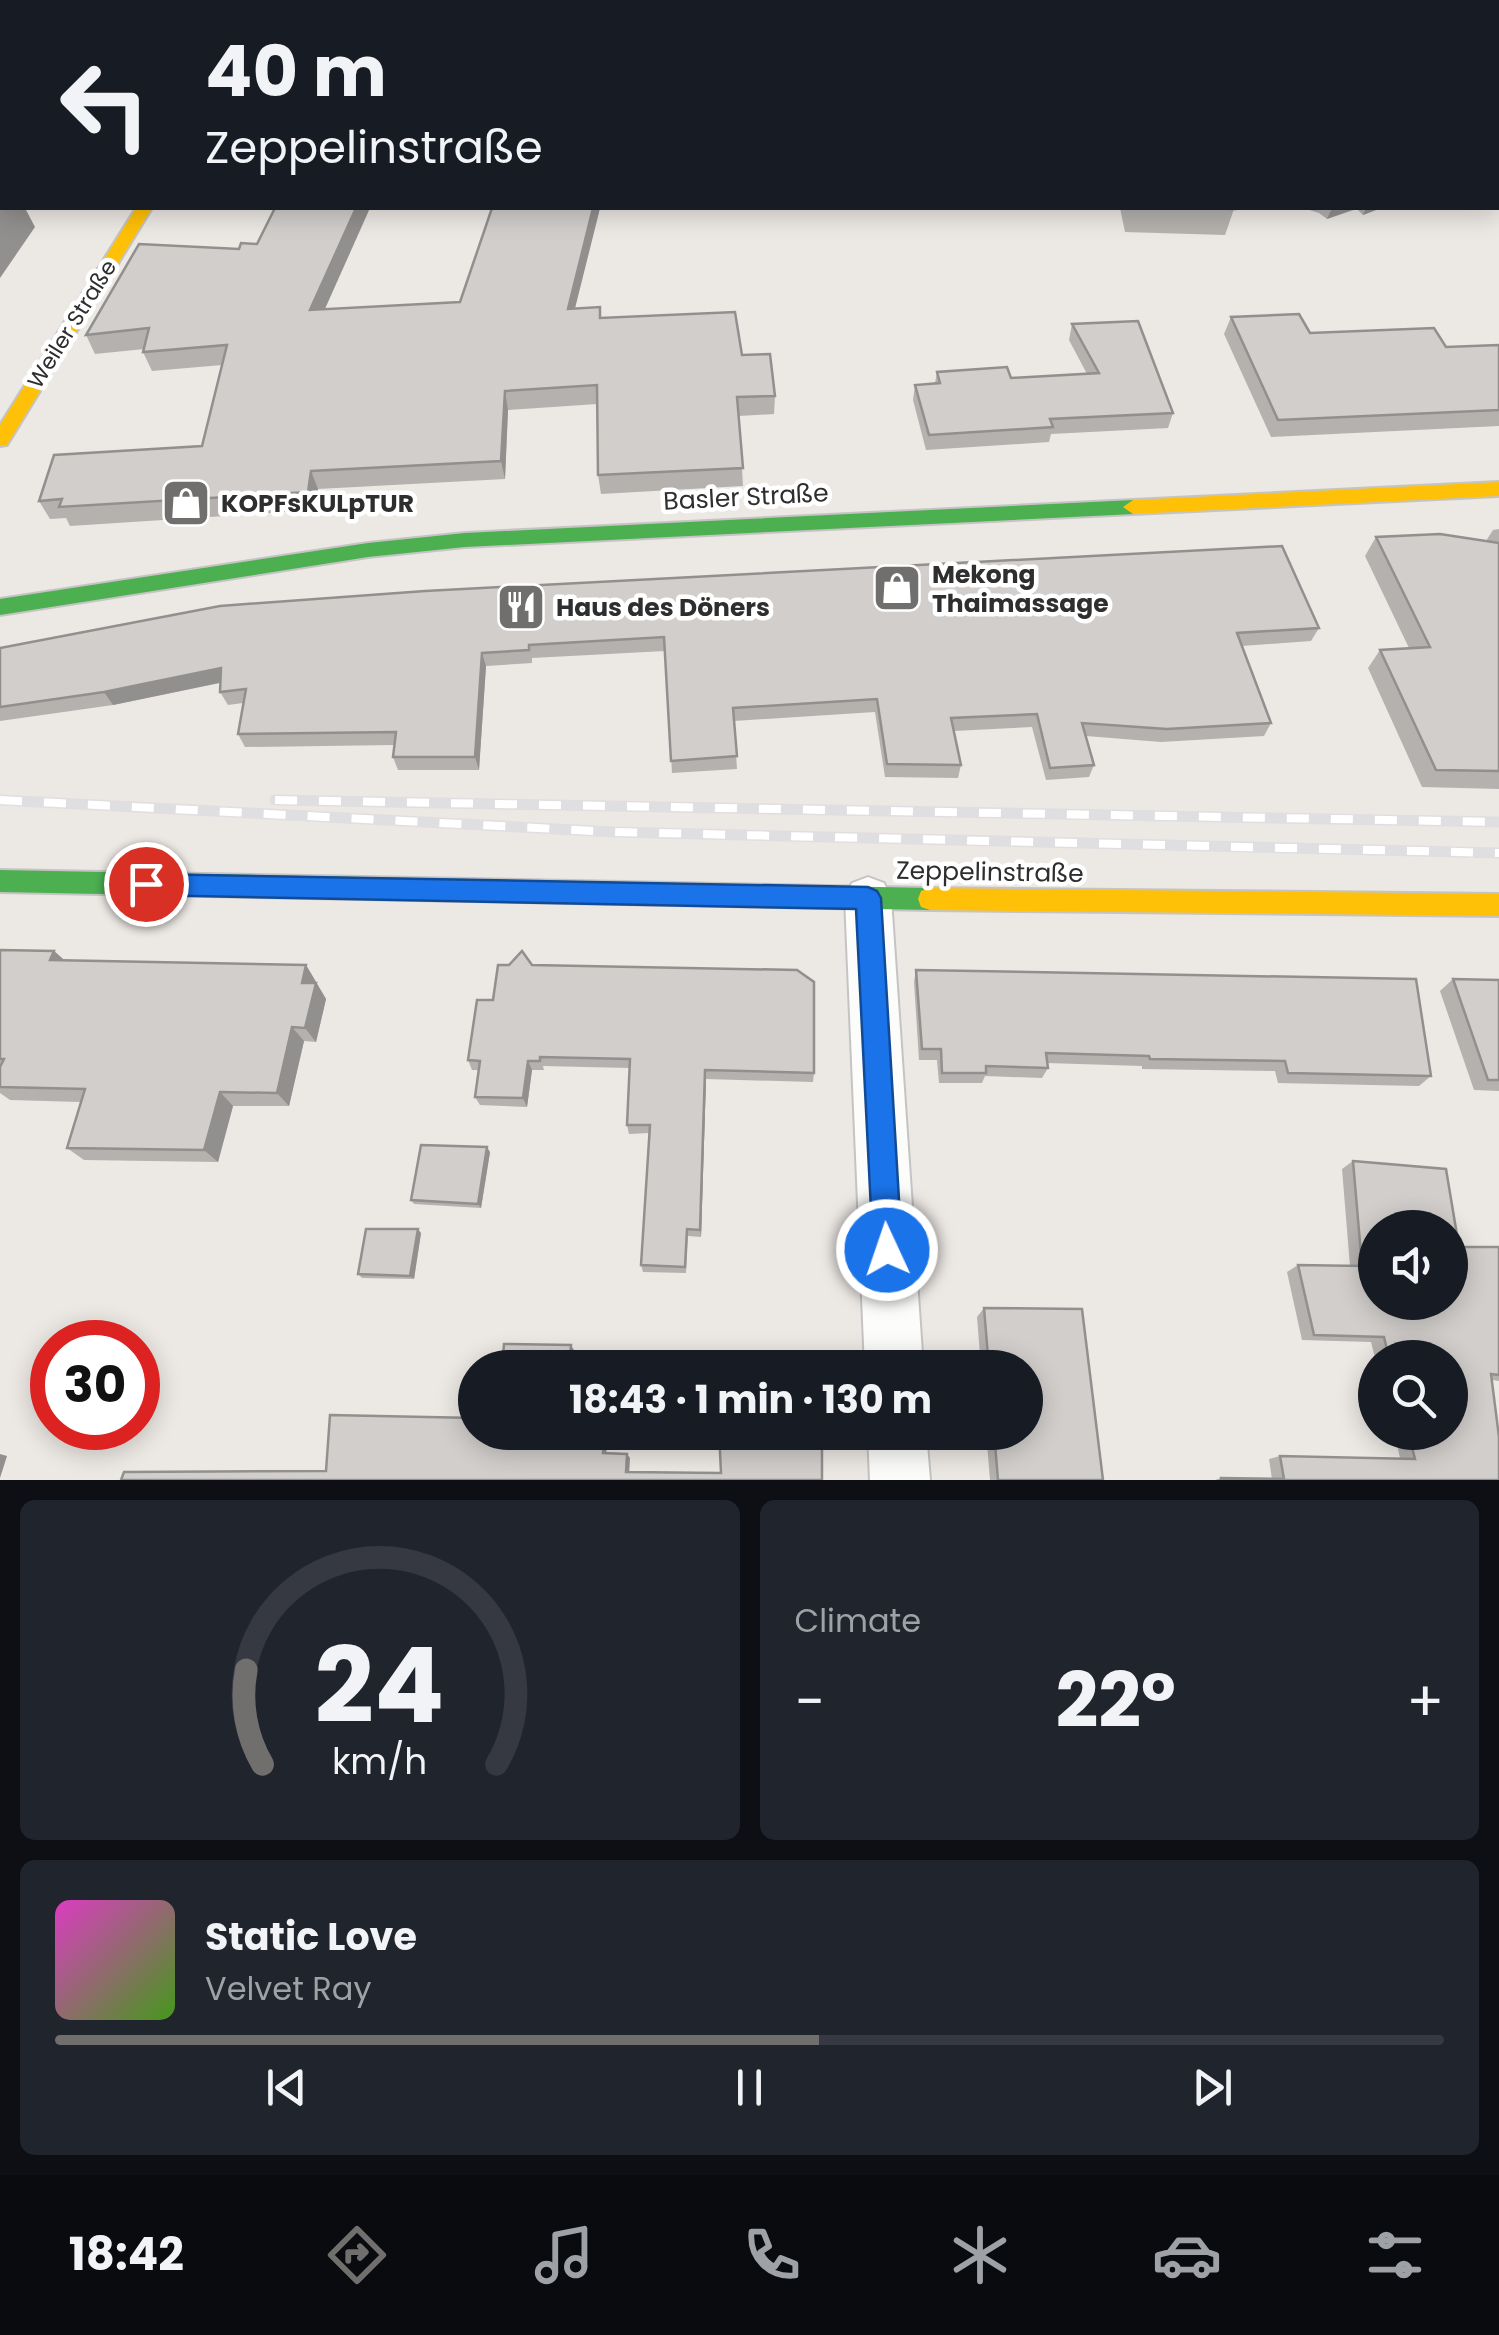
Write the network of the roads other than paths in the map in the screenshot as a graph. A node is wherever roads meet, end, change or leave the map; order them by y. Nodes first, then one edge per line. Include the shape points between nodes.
1 (143, 210) edge
2 (0, 440) edge
3 (1499, 489) edge
4 (0, 607) edge
5 (0, 881) edge
6 (868, 898) junction
7 (1499, 905) edge
8 (893, 1350) edge
9 (898, 1450) edge
10 (900, 1480) edge

1 - 2 main road, Weiler Straße
3 - 4 main road, Basler Straße via 465,540
5 - 6 main road, Zeppelinstraße
6 - 7 main road, Zeppelinstraße
6 - 8 street
9 - 10 street

